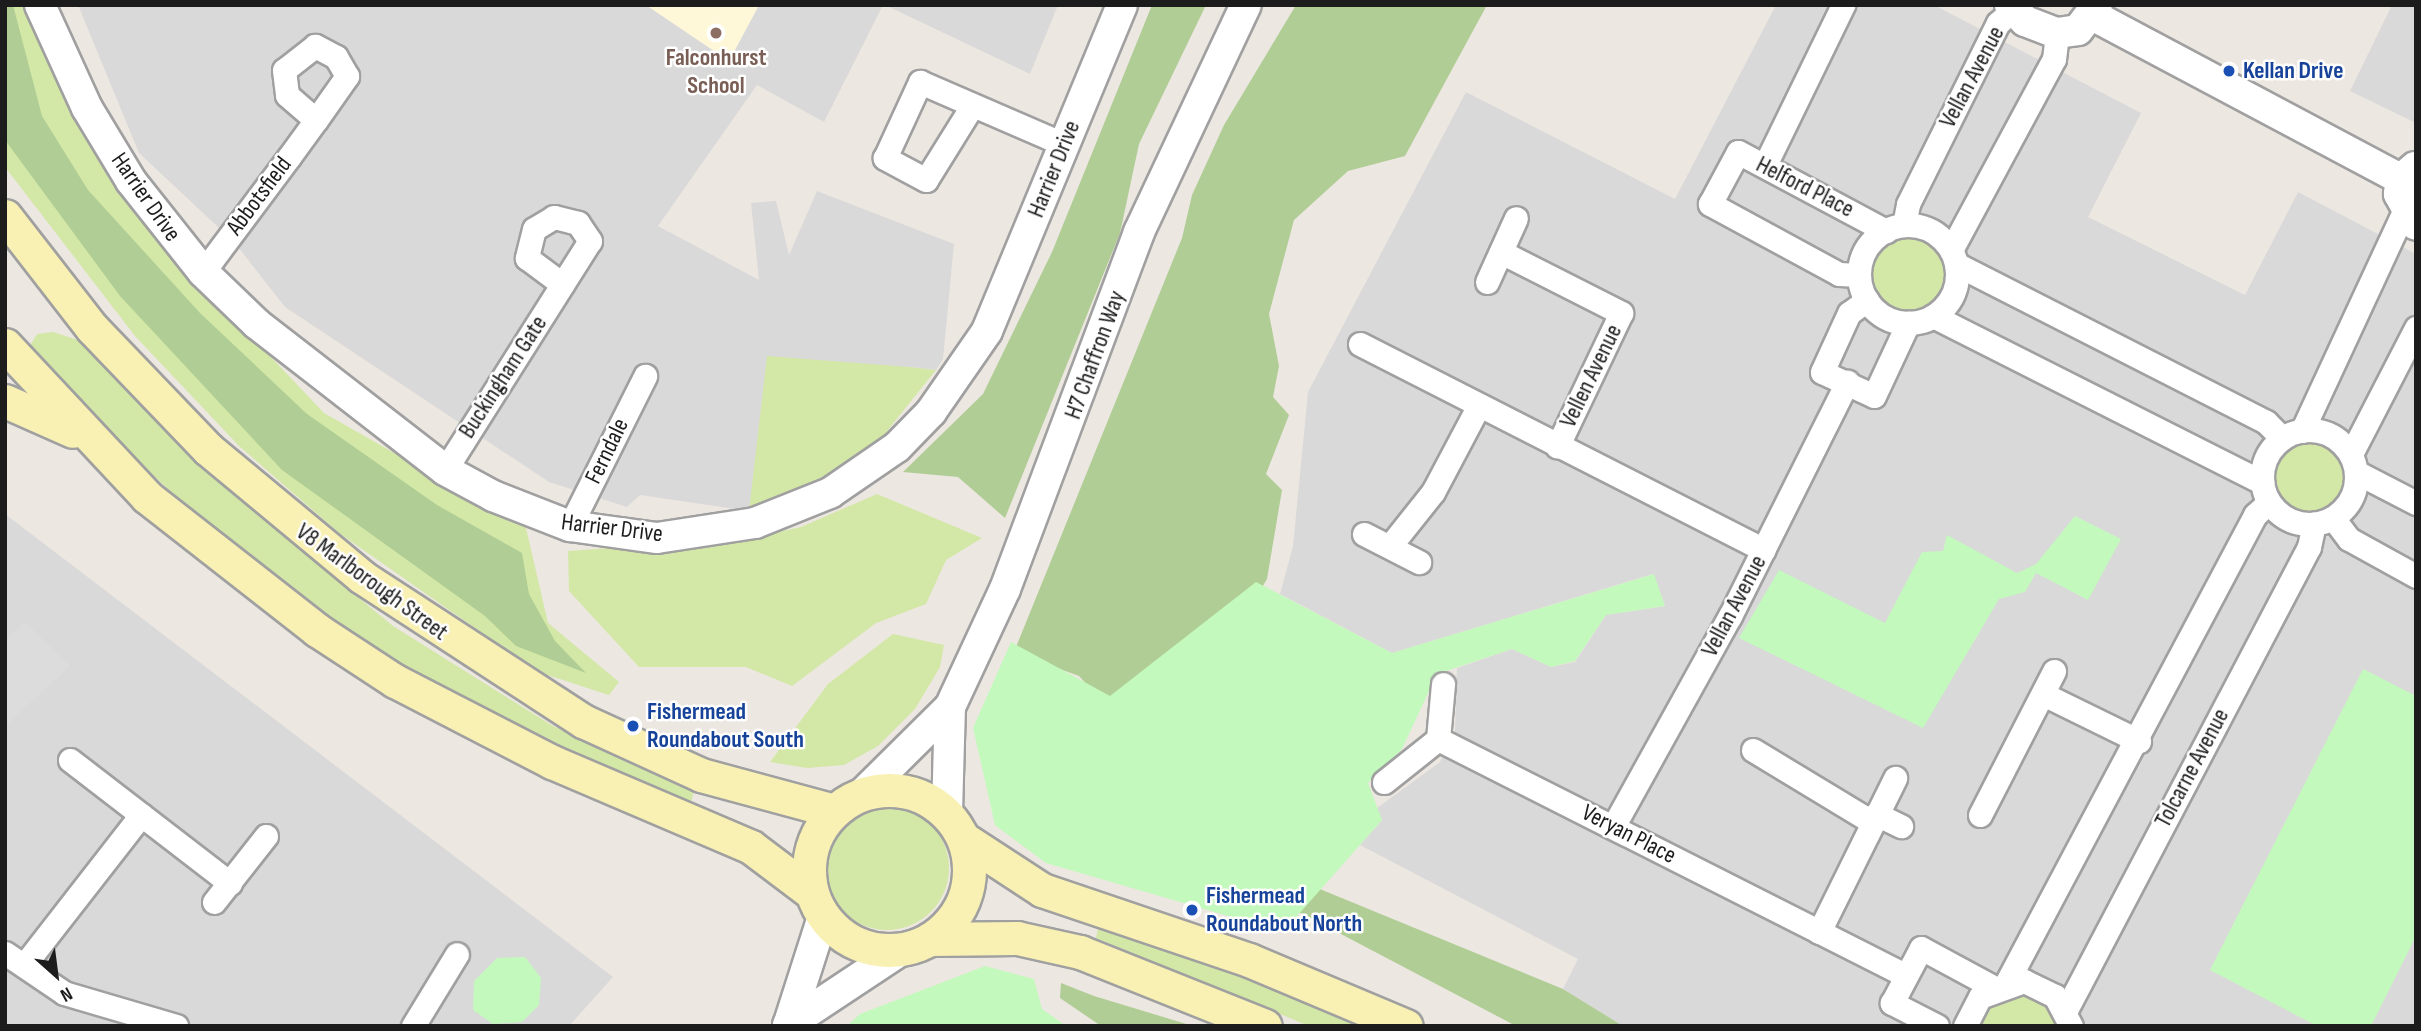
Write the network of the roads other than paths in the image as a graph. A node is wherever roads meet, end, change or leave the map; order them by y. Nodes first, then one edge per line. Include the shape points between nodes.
1 (40, 5) edge
2 (1122, 5) edge
3 (1246, 5) edge
4 (1843, 5) edge
5 (2011, 7) edge
6 (2095, 10) edge
7 (2057, 33) junction
8 (972, 106) dead end
9 (316, 120) dead end
10 (1063, 144) junction
11 (1765, 165) junction
12 (2409, 173) edge
13 (5, 216) edge
14 (1516, 218) dead end
15 (2410, 218) edge
16 (1895, 228) junction
17 (1501, 252) junction
18 (1954, 257) junction
19 (203, 272) junction
20 (1859, 275) junction
21 (1487, 282) dead end
22 (562, 284) dead end
23 (1867, 300) junction
24 (1933, 316) junction
25 (1908, 323) junction
26 (2416, 328) edge
27 (1360, 344) dead end
28 (5, 345) edge
29 (645, 376) dead end
30 (1847, 382) junction
31 (5, 401) edge
32 (1478, 407) junction
33 (2292, 435) junction
34 (88, 439) junction
35 (1557, 447) junction
36 (2353, 463) junction
37 (444, 470) junction
38 (2266, 492) junction
39 (2416, 503) edge
40 (2323, 521) junction
41 (570, 526) junction
42 (1364, 534) dead end
43 (1390, 546) junction
44 (1764, 550) junction
45 (1419, 562) dead end
46 (2416, 576) edge
47 (2054, 671) dead end
48 (1443, 684) dead end
49 (2043, 694) junction
50 (950, 707) junction
51 (1438, 739) junction
52 (2139, 741) junction
53 (1753, 750) dead end
54 (70, 760) dead end
55 (1895, 778) dead end
56 (1384, 782) dead end
57 (863, 793) junction
58 (834, 811) junction
59 (141, 815) junction
60 (1980, 815) dead end
61 (1874, 818) junction
62 (1614, 825) junction
63 (956, 826) junction
64 (1901, 826) dead end
65 (266, 836) dead end
66 (230, 883) junction
67 (214, 902) dead end
68 (818, 905) junction
69 (1819, 932) junction
70 (917, 944) junction
71 (457, 954) dead end
72 (15, 959) edge
73 (1905, 975) junction
74 (2000, 985) junction
75 (2068, 1018) edge
76 (176, 1026) edge
77 (413, 1026) edge
78 (788, 1026) edge
79 (1265, 1026) edge
80 (1406, 1026) edge
81 (1937, 1026) edge
82 (1965, 1026) edge

1 - 19 street, Harrier Drive via 81,96 131,181
2 - 10 street, Harrier Drive
3 - 50 street, H7 Chaffron Way via 1139,232 1005,589
4 - 11 street
5 - 7 street via 2041,30
5 - 16 street, Vellan Avenue via 1998,23
6 - 7 street via 2078,30
6 - 12 street
7 - 18 street via 2054,59
8 - 10 street
9 - 19 street, Abbotsfield
10 - 41 street, Harrier Drive via 987,331 931,412 864,474 755,523 657,538
11 - 16 street, Helford Place
11 - 20 street, Helford Place via 1738,152 1710,204 1839,274
12 - 15 street
13 - 58 main road, V8 Marlborough Street via 131,370 286,520 441,634 583,721 701,775
14 - 17 street
15 - 33 street
16 - 18 street, Helford Place via 1931,230
16 - 20 street, Helford Place via 1867,250
17 - 21 street
17 - 35 street, Vellen Avenue via 1621,313
18 - 24 street via 1953,294
18 - 33 street, Helford Place
19 - 37 street, Harrier Drive via 257,324
20 - 23 street
22 - 37 street, Buckingham Gate
23 - 25 street via 1877,312
23 - 30 street via 1849,313 1822,372
24 - 25 street
24 - 38 street via 1955,333
25 - 30 street via 1874,396
26 - 36 street
27 - 32 street, Vellen Avenue
28 - 34 main road
29 - 41 street, Ferndale
30 - 44 street, Vellan Avenue
31 - 34 main road
32 - 35 street, Vellen Avenue
32 - 43 street via 1433,492
33 - 36 street, Helford Place via 2330,435
33 - 38 street via 2267,458
34 - 68 main road via 232,568 394,681 685,822 751,847
35 - 44 street, Vellen Avenue
36 - 39 street, Helford Place
36 - 40 street via 2351,499
37 - 41 street, Harrier Drive
38 - 40 street via 2281,515
38 - 52 street
40 - 46 street
40 - 75 street, Tolcarne Avenue
42 - 43 street
43 - 45 street
44 - 62 street, Vellan Avenue
47 - 49 street
48 - 51 street
49 - 52 street
49 - 60 street
50 - 57 street, H7 Chaffron Way
50 - 63 street, H7 Chaffron Way
51 - 56 street
51 - 62 street, Veryan Place
52 - 74 street
53 - 61 street
54 - 59 street
55 - 61 street
57 - 58 main road
57 - 63 main road via 908,791
58 - 68 main road via 811,849
59 - 66 street
59 - 72 street
61 - 64 street
61 - 69 street
62 - 69 street, Veryan Place
63 - 70 main road via 970,861 965,895 948,925
63 - 80 main road via 1042,890 1249,960
65 - 66 street
66 - 67 street
68 - 70 main road via 859,944
68 - 78 street
69 - 73 street, Veryan Place
70 - 78 street
70 - 79 main road via 1017,938 1080,952
71 - 77 street
72 - 76 street via 64,993
73 - 74 street via 1920,948
73 - 81 street via 1892,1003
74 - 75 street via 2041,986
74 - 82 street via 1971,1009

